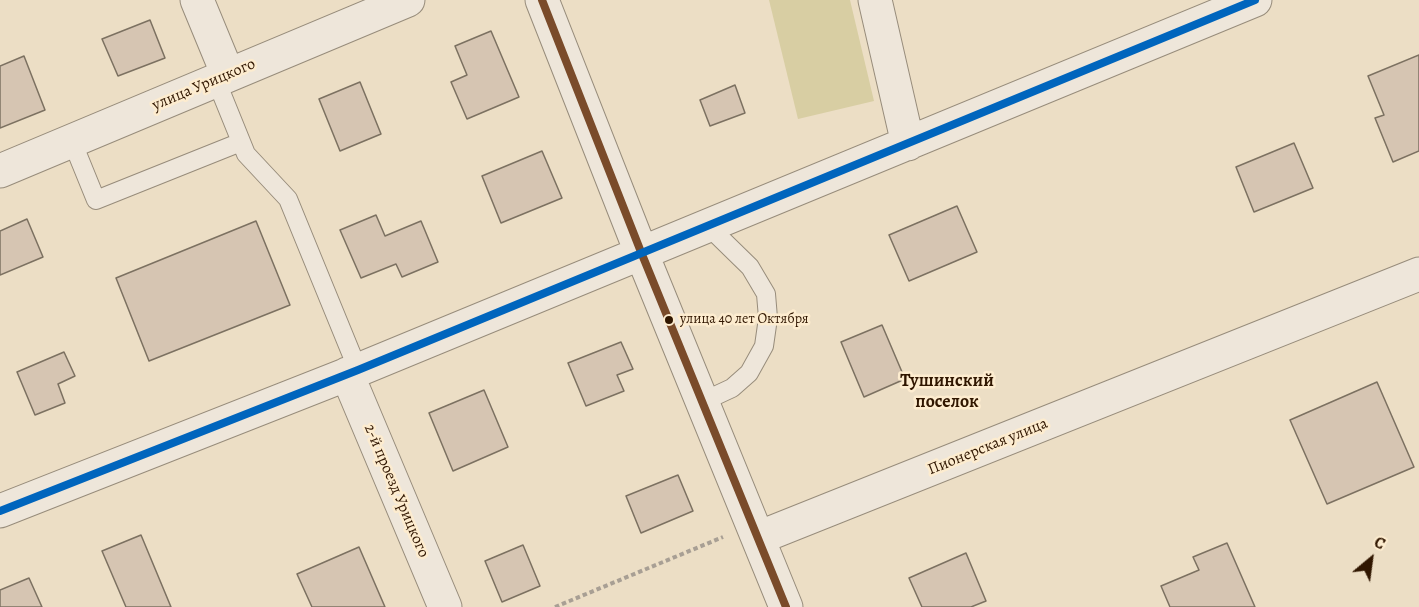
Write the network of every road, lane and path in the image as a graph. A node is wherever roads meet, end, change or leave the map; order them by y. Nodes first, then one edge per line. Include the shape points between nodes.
1 (197, 0) edge
2 (408, 0) edge
3 (542, 0) edge
4 (875, 0) edge
5 (1255, 0) edge
6 (222, 78) junction
7 (72, 141) junction
8 (241, 142) junction
9 (908, 144) junction
10 (0, 171) edge
11 (707, 225) junction
12 (641, 252) junction
13 (1419, 274) edge
14 (352, 372) junction
15 (702, 402) junction
16 (0, 511) edge
17 (758, 538) junction
18 (444, 607) edge
19 (555, 607) edge
20 (786, 607) edge

1 - 6 street
2 - 6 street, улица Урицкого
3 - 12 street
4 - 9 street
5 - 9 street
6 - 7 street, улица Урицкого
6 - 8 lane
7 - 8 lane via 96,200
7 - 10 street, улица Урицкого
8 - 14 lane via 246,154 288,199
9 - 11 street
11 - 12 street
11 - 15 lane via 750,267 766,294 768,318 764,346 748,373 732,388
12 - 14 street
12 - 15 street
13 - 17 street, Пионерская улица
14 - 16 street
14 - 18 street, 2-й проезд Урицкого
15 - 17 street
17 - 19 path via 728,535
17 - 20 street

